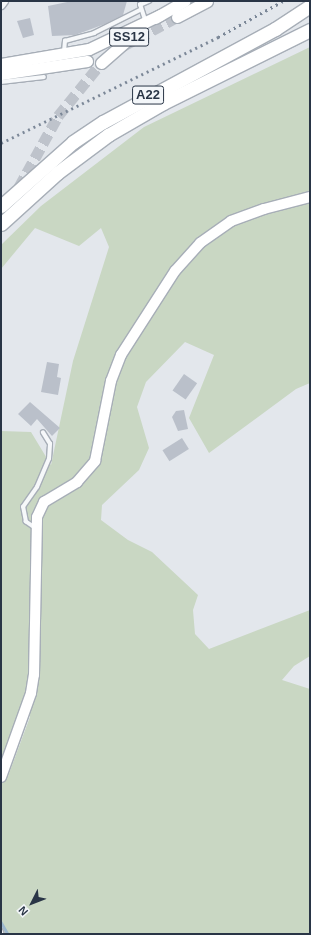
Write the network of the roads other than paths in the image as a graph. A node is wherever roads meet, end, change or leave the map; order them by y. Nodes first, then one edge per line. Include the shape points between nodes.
1 (4, 1) edge
2 (149, 1) edge
3 (184, 1) edge
4 (207, 1) edge
5 (1, 5) edge
6 (310, 6) edge
7 (140, 10) junction
8 (160, 15) junction
9 (177, 18) tunnel mouth
10 (145, 21) junction
11 (310, 30) edge
12 (65, 55) junction
13 (87, 61) dead end
14 (101, 63) tunnel mouth
15 (1, 64) edge
16 (1, 74) edge
17 (44, 77) dead end
18 (1, 82) edge
19 (310, 197) edge
20 (1, 206) edge
21 (1, 224) edge
22 (44, 432) dead end
23 (35, 528) junction
24 (1, 777) edge
25 (1, 930) edge
26 (2, 934) edge

1 - 5 street
2 - 7 lane via 140,5
3 - 8 main road, SS12
4 - 9 main road
6 - 20 highway, A22 via 268,33 103,122 67,147
7 - 10 lane
7 - 12 lane via 94,33 65,41
8 - 10 main road
8 - 14 main road, SS12
10 - 12 main road via 89,48
11 - 21 highway, A22 via 163,103 108,135 57,173
12 - 15 main road
13 - 16 main road
17 - 18 lane
19 - 23 street via 231,221 200,243 175,271 121,355 111,381 95,461 77,482 44,502
22 - 23 lane via 50,444 49,459 37,486 23,507 26,522
23 - 24 street via 34,675 31,693
25 - 26 lane

